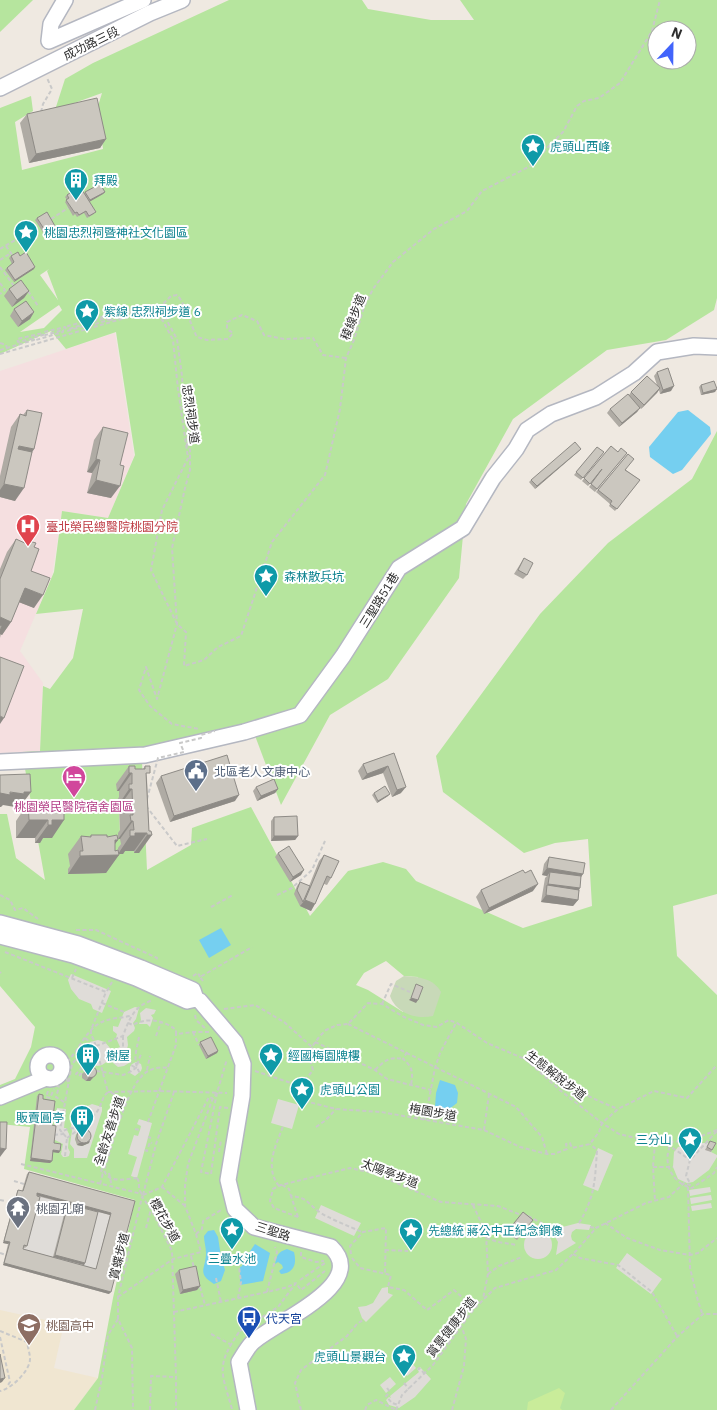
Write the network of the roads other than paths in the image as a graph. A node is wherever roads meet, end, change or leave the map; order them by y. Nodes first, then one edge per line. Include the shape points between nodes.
1 (65, 0) edge
2 (182, 0) edge
3 (145, 5) edge
4 (0, 88) edge
5 (717, 347) edge
6 (0, 762) edge
7 (0, 923) edge
8 (0, 936) edge
9 (196, 999) junction
10 (65, 1063) road end
11 (0, 1097) edge
12 (248, 1410) edge

1 - 3 street via 52,24 49,41
2 - 3 street, 成功路三段
3 - 4 street, 成功路三段 via 42,67
5 - 6 street, 三聖路51巷 via 694,346 658,352 634,373 596,397 551,414 527,430 493,478 464,528 399,568 343,656 300,715 244,732 145,754
7 - 9 street, 三聖路 via 78,944 141,968 193,990
8 - 9 street via 73,955 187,1001
9 - 12 street, 三聖路 via 234,1042 243,1064 242,1096 228,1180 235,1209 254,1226 330,1247 341,1262 337,1277 324,1295 252,1343 239,1362
10 - 11 street via 54,1056 43,1058 38,1069 47,1084

